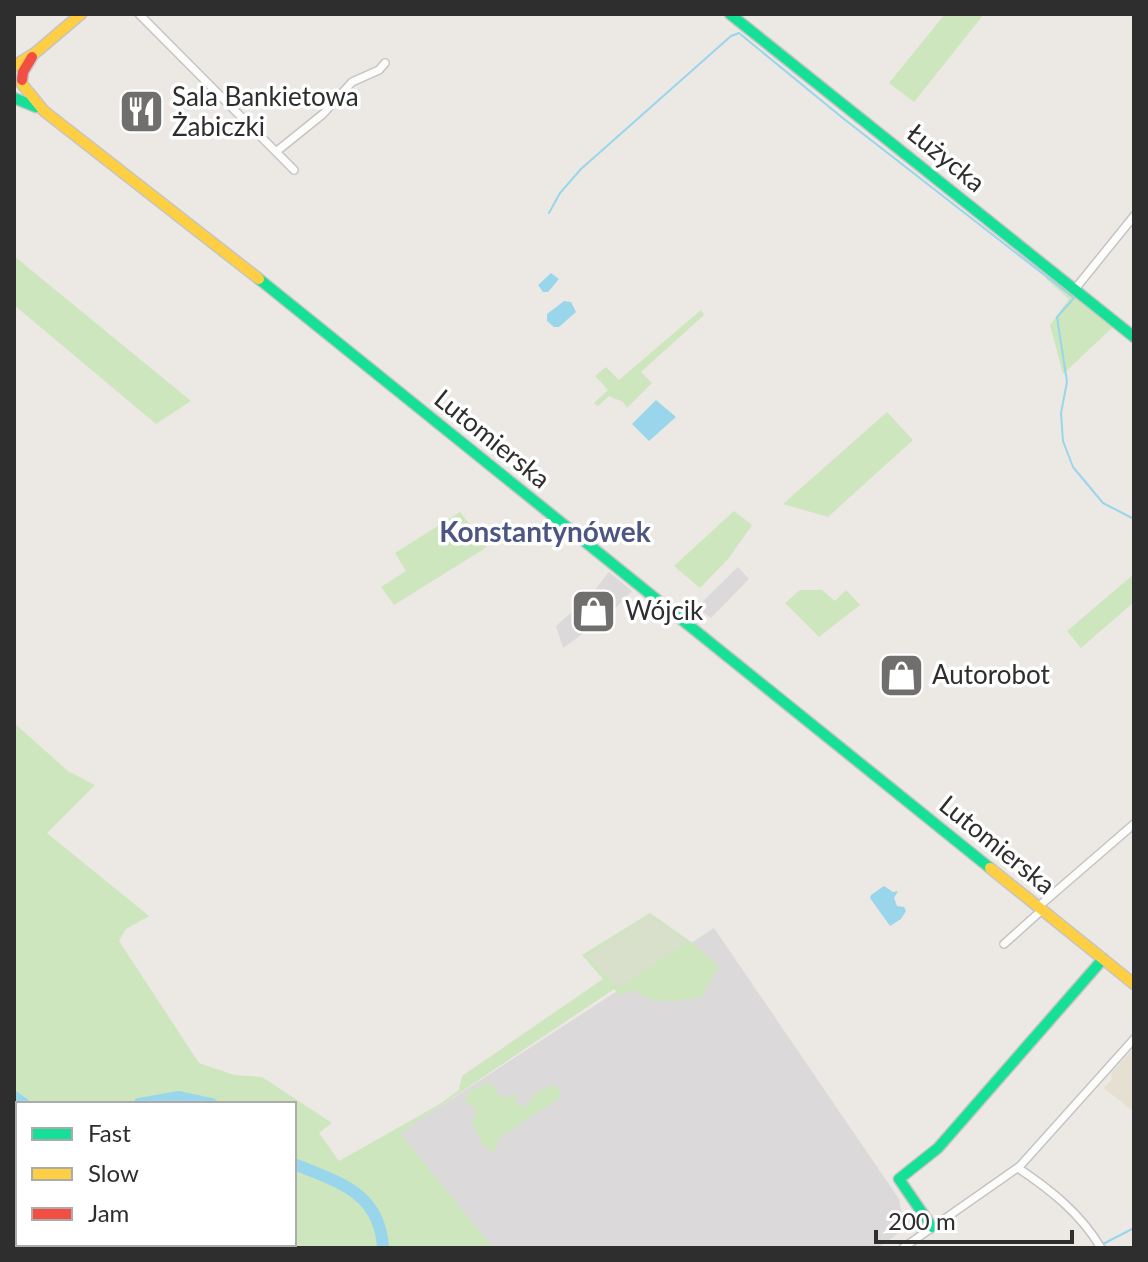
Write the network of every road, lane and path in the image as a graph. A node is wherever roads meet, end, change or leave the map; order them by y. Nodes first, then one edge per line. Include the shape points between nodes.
1 (81, 14) edge
2 (139, 14) edge
3 (730, 14) edge
4 (35, 53) junction
5 (385, 63) dead end
6 (14, 68) edge
7 (22, 82) junction
8 (14, 97) edge
9 (44, 111) junction
10 (277, 151) junction
11 (294, 170) dead end
12 (1134, 216) edge
13 (1075, 289) junction
14 (1134, 337) edge
15 (1134, 824) edge
16 (1040, 908) junction
17 (1004, 944) dead end
18 (1103, 959) junction
19 (1134, 984) edge
20 (1134, 1039) edge
21 (1018, 1168) junction
22 (932, 1227) junction
23 (1099, 1244) edge
24 (903, 1248) edge

1 - 4 main road
2 - 10 street
3 - 13 main road, Łużycka
4 - 6 main road
4 - 7 main road
5 - 10 street via 352,82
6 - 7 main road, Lutomierska
7 - 8 main road
7 - 9 main road, Lutomierska
8 - 9 main road, Lutomierska
9 - 16 main road, Lutomierska
10 - 11 street
12 - 13 street
13 - 14 main road, Łużycka
15 - 16 street via 1045,898
16 - 17 street
16 - 18 main road, Lutomierska
18 - 19 main road, Lutomierska
18 - 22 main road via 938,1148 899,1179
20 - 21 street
21 - 22 street
21 - 23 street via 1068,1206
22 - 24 street

